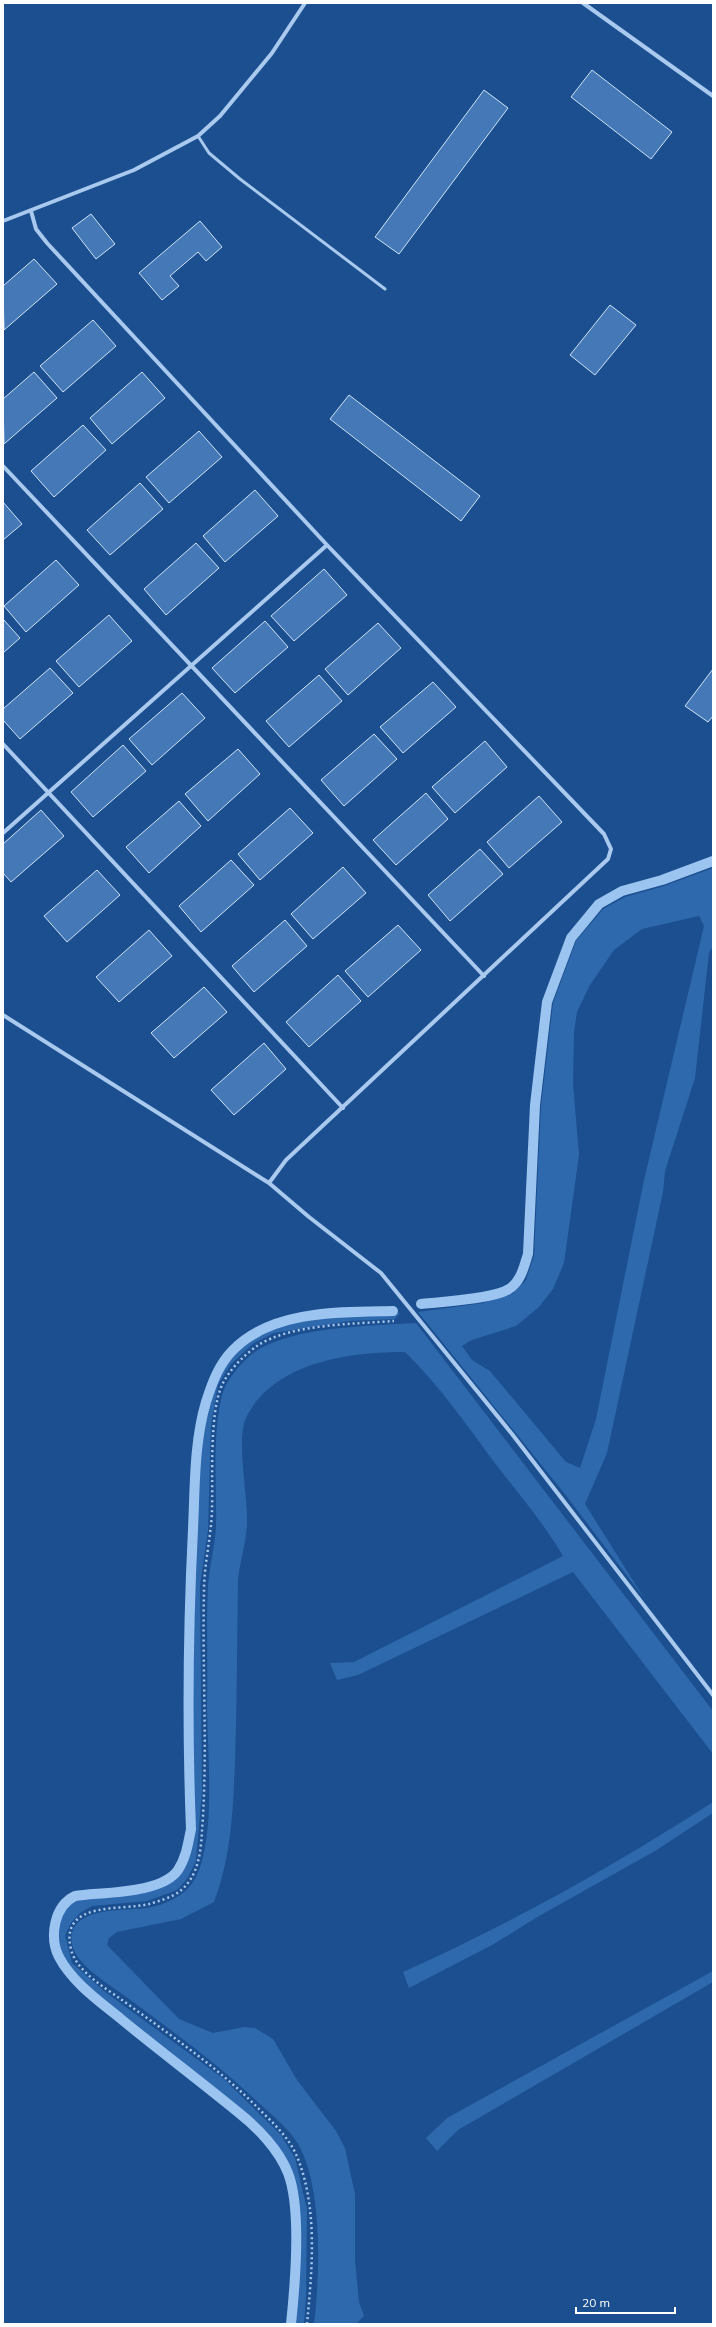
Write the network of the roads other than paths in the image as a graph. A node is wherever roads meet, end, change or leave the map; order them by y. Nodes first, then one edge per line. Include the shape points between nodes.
1 (305, 3) edge
2 (583, 3) edge
3 (713, 96) edge
4 (198, 136) junction
5 (31, 211) junction
6 (3, 221) edge
7 (385, 289) dead end
8 (3, 466) edge
9 (327, 545) junction
10 (191, 666) junction
11 (3, 744) edge
12 (48, 793) junction
13 (3, 833) edge
14 (484, 976) junction
15 (3, 1015) edge
16 (343, 1108) junction
17 (269, 1183) junction
18 (713, 1695) edge

1 - 4 street via 272,53 220,116
2 - 3 street
4 - 5 street via 134,170
4 - 7 lane via 209,153 240,179
5 - 6 street
5 - 9 street via 36,229 47,243
8 - 10 street
9 - 10 street
9 - 14 street via 604,834 609,843 611,849 608,859
10 - 12 street
10 - 14 street
11 - 12 street
12 - 13 street
12 - 16 street
14 - 16 street
15 - 17 street
16 - 17 street via 286,1160
17 - 18 street via 381,1273 512,1434

